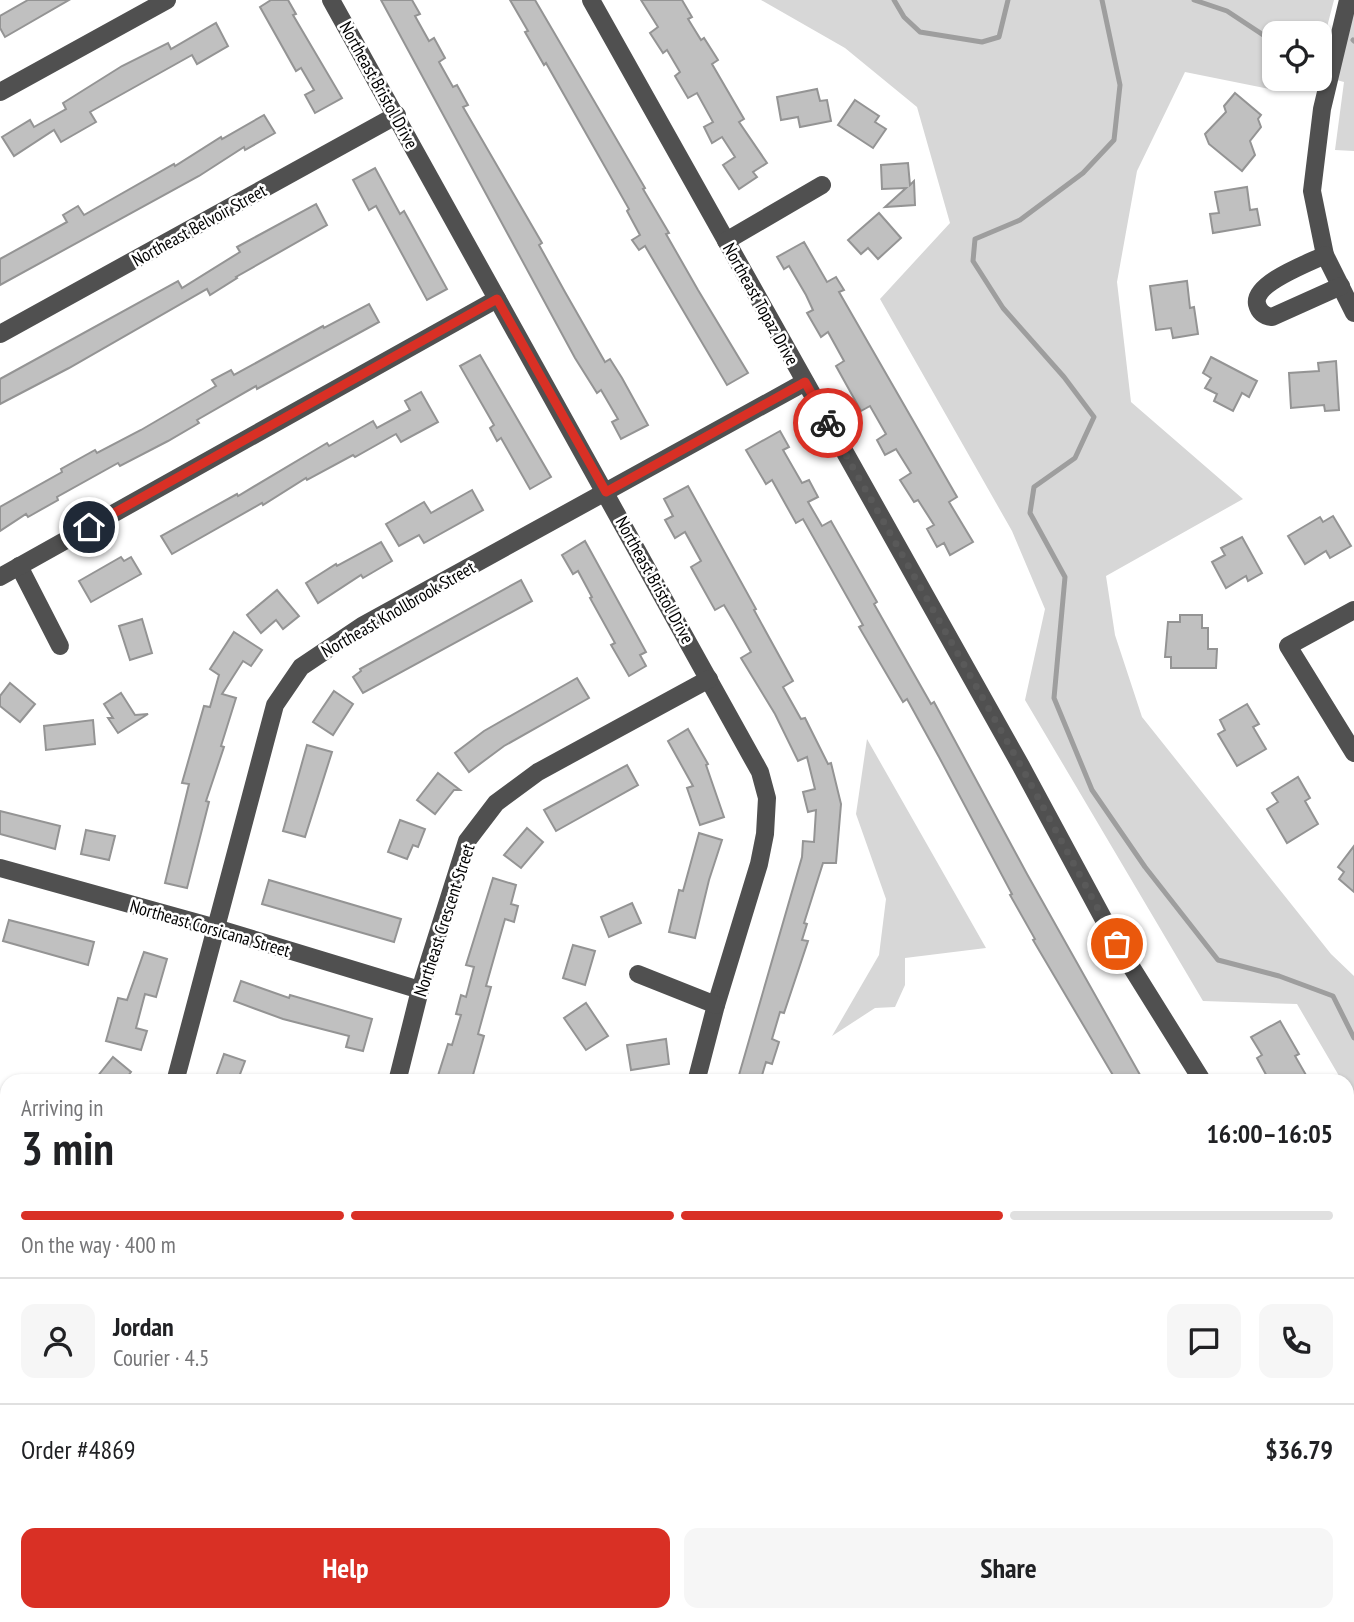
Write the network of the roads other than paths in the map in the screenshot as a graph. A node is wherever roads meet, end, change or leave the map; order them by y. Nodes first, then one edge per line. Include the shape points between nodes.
1 (167, 0) edge
2 (331, 0) edge
3 (590, 0) edge
4 (1348, 0) edge
5 (0, 92) edge
6 (397, 116) junction
7 (822, 185) dead end
8 (726, 241) junction
9 (1325, 255) junction
10 (1341, 286) junction
11 (497, 299) junction
12 (1354, 313) edge
13 (0, 334) edge
14 (805, 382) junction
15 (606, 492) junction
16 (19, 566) junction
17 (0, 577) edge
18 (1354, 610) edge
19 (60, 646) dead end
20 (709, 679) junction
21 (1354, 753) edge
22 (0, 868) edge
23 (216, 928) junction
24 (638, 974) dead end
25 (420, 990) junction
26 (716, 1005) junction
27 (177, 1074) edge
28 (399, 1074) edge
29 (698, 1074) edge
30 (1197, 1074) edge

1 - 5 street
2 - 6 street, Northeast Bristol Drive
3 - 8 street, Northeast Topaz Drive
4 - 9 street via 1313,169 1312,191
6 - 11 street, Northeast Bristol Drive
6 - 13 street, Northeast Belvoir Street
7 - 8 street
8 - 14 street, Northeast Topaz Drive
9 - 10 street
9 - 10 street via 1259,291 1259,310 1272,317
10 - 12 street
11 - 15 street, Northeast Bristol Drive
11 - 16 street
14 - 15 street, Northeast Knollbrook Street
14 - 30 street, Northeast Topaz Drive via 1117,944
15 - 20 street, Northeast Bristol Drive
15 - 23 street, Northeast Knollbrook Street via 362,626 301,667 275,705
16 - 17 street
16 - 19 street
18 - 21 street via 1288,646
20 - 25 street, Northeast Crescent Street via 538,772 496,803 467,841
20 - 26 street, Northeast Bristol Drive via 760,772 767,798 759,864
22 - 23 street, Northeast Corsicana Street
23 - 25 street, Northeast Corsicana Street
23 - 27 street, Northeast Knollbrook Street
24 - 26 street
25 - 28 street, Northeast Crescent Street
26 - 29 street, Northeast Bristol Drive

